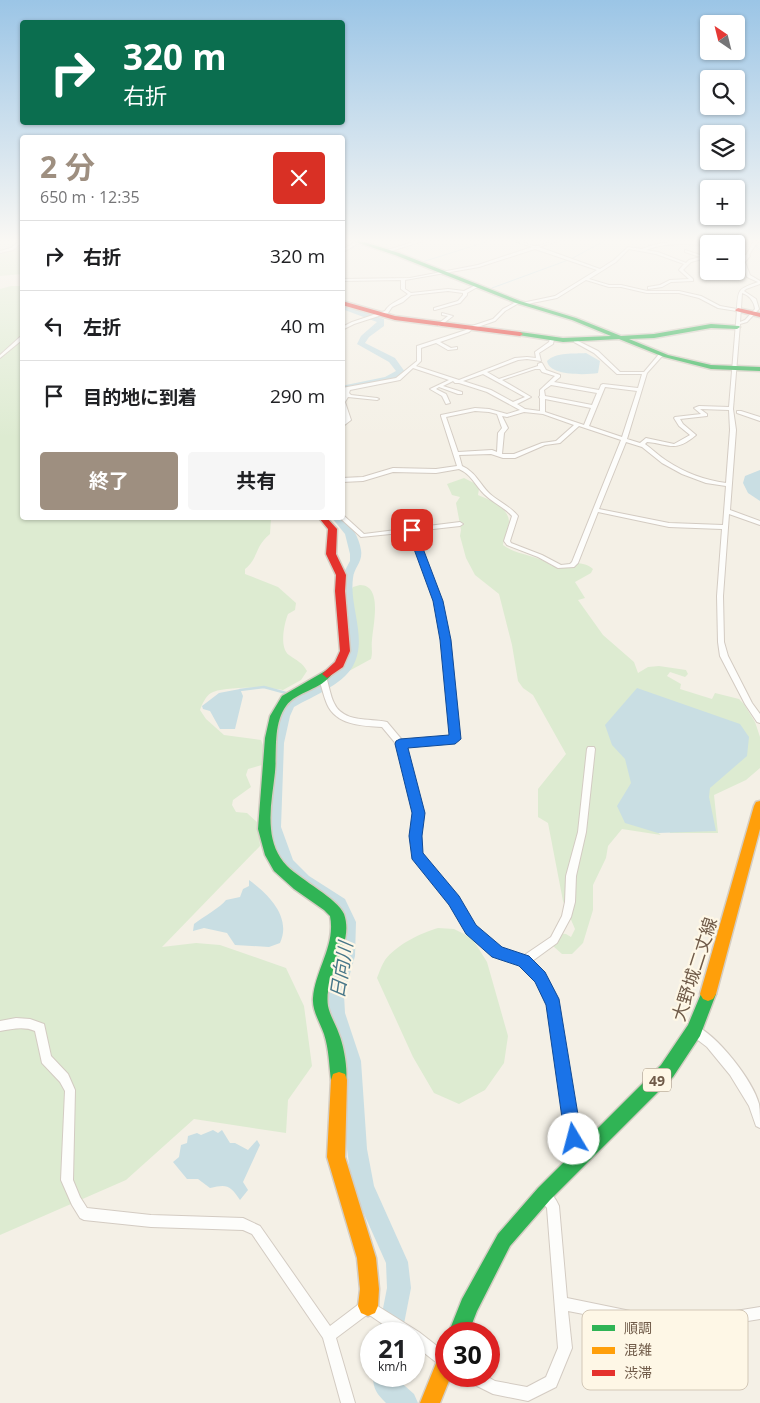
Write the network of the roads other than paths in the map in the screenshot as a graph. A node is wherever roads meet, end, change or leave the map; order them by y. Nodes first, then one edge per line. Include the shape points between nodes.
1 (351, 306) edge
2 (390, 306) edge
3 (444, 306) edge
4 (513, 306) edge
5 (533, 306) edge
6 (721, 306) edge
7 (739, 306) edge
8 (435, 309) dead end
9 (738, 310) junction
10 (443, 314) dead end
11 (757, 314) edge
12 (377, 316) junction
13 (439, 325) junction
14 (737, 326) junction
15 (345, 328) edge
16 (468, 329) junction
17 (622, 338) junction
18 (552, 339) junction
19 (20, 340) edge
20 (436, 341) junction
21 (576, 341) junction
22 (455, 348) dead end
23 (662, 354) junction
24 (0, 357) edge
25 (539, 360) junction
26 (414, 367) junction
27 (541, 368) junction
28 (735, 369) junction
29 (760, 369) edge
30 (483, 372) junction
31 (645, 373) junction
32 (498, 380) junction
33 (455, 381) junction
34 (550, 383) junction
35 (440, 386) junction
36 (639, 390) junction
37 (346, 391) edge
38 (601, 392) junction
39 (460, 394) dead end
40 (541, 398) junction
41 (377, 399) dead end
42 (448, 403) dead end
43 (513, 404) junction
44 (594, 407) junction
45 (345, 409) edge
46 (730, 409) junction
47 (524, 410) junction
48 (739, 412) dead end
49 (543, 413) junction
50 (504, 415) junction
51 (760, 419) edge
52 (345, 423) edge
53 (578, 424) junction
54 (586, 427) junction
55 (624, 439) junction
56 (641, 445) junction
57 (456, 454) junction
58 (499, 454) junction
59 (460, 467) junction
60 (345, 480) edge
61 (728, 486) junction
62 (597, 510) junction
63 (728, 511) junction
64 (345, 519) edge
65 (325, 520) edge
66 (760, 523) edge
67 (460, 524) dead end
68 (726, 527) junction
69 (412, 530) junction
70 (322, 677) junction
71 (760, 720) edge
72 (400, 744) junction
73 (591, 750) dead end
74 (760, 806) edge
75 (524, 961) junction
76 (0, 1026) edge
77 (694, 1030) junction
78 (760, 1122) edge
79 (586, 1152) junction
80 (544, 1194) junction
81 (562, 1303) junction
82 (373, 1310) junction
83 (596, 1310) edge
84 (391, 1322) edge
85 (463, 1322) edge
86 (330, 1335) junction
87 (425, 1346) edge
88 (435, 1353) edge
89 (436, 1387) edge
90 (493, 1387) edge
91 (348, 1403) edge
92 (430, 1403) edge

1 - 12 street
2 - 12 street via 387,312
3 - 8 street
4 - 16 street via 498,317
5 - 17 street
6 - 9 street
7 - 9 street
9 - 11 street
9 - 14 street
10 - 13 street via 452,316
11 - 14 street
12 - 13 street
12 - 15 street
13 - 16 street
14 - 17 street via 711,326 664,335
14 - 28 street
16 - 18 street
16 - 20 street via 468,332
17 - 21 street
17 - 23 street
18 - 21 street
18 - 25 street via 538,353
19 - 24 street
20 - 22 street via 450,349
20 - 26 street via 419,347 419,362
21 - 31 street via 596,352 619,373
23 - 28 street via 697,364
23 - 31 street
25 - 27 street
25 - 30 street via 517,359
26 - 33 street
26 - 37 street via 398,379
27 - 32 street
27 - 34 street via 558,376
28 - 29 street
28 - 46 street
30 - 32 street
30 - 33 street
31 - 36 street
32 - 43 street via 529,396
33 - 35 street
33 - 43 street via 489,391
34 - 38 street
34 - 40 street via 542,390
35 - 39 street
35 - 42 street via 432,390 444,395
36 - 38 street via 604,385
36 - 55 street
37 - 41 street via 354,397
38 - 44 street
40 - 44 street
40 - 49 street
43 - 47 street
44 - 54 street
45 - 52 street via 348,420
46 - 56 street via 699,407 696,408 705,415 677,418 693,436 679,446 646,440
46 - 61 street via 732,430
47 - 49 street
47 - 50 street
48 - 51 street
49 - 53 street
50 - 57 street via 473,408 443,416
50 - 58 street via 499,415 505,428 501,433
53 - 54 street
53 - 58 street via 558,442 515,456
54 - 55 street
55 - 56 street
55 - 62 street
56 - 61 street via 684,473
57 - 58 street
57 - 59 street
59 - 60 street via 436,471 393,470 363,479
59 - 62 street via 470,470 486,494 515,516 507,541 509,544 560,567 575,563
61 - 63 street
62 - 68 street via 669,525
63 - 66 street
63 - 68 street
64 - 69 street via 362,536
65 - 70 street via 333,529 331,554 341,575 345,651 339,664
67 - 69 street
68 - 71 street via 720,642 724,656
69 - 72 street via 438,601 446,640 455,739
70 - 72 street via 332,708 337,713 352,720 384,724
70 - 82 street via 284,700 275,716 270,736 264,819 268,845 278,865 311,894 326,902 337,915 338,935 320,999 337,1063 340,1095 336,1158 366,1252
72 - 75 street via 418,813 417,855 454,901 471,930 498,952
73 - 75 street via 582,832 571,876 566,917 554,940
74 - 77 street, 大野城二丈線 / 49 via 709,992
75 - 79 street via 540,977 553,1004 574,1139
76 - 86 street via 31,1022 40,1028 46,1059 64,1078 70,1090 67,1180 84,1214 151,1222 243,1224 256,1230
77 - 78 street via 712,1043 734,1072
77 - 79 street, 大野城二丈線 / 49 via 667,1071
79 - 80 street, 大野城二丈線 / 49
80 - 81 street via 553,1206
80 - 85 street, 大野城二丈線 / 49 via 504,1240
81 - 83 street
81 - 90 street via 565,1348 551,1382 528,1394
82 - 84 street
82 - 86 street
86 - 91 street
87 - 88 street
89 - 92 street

